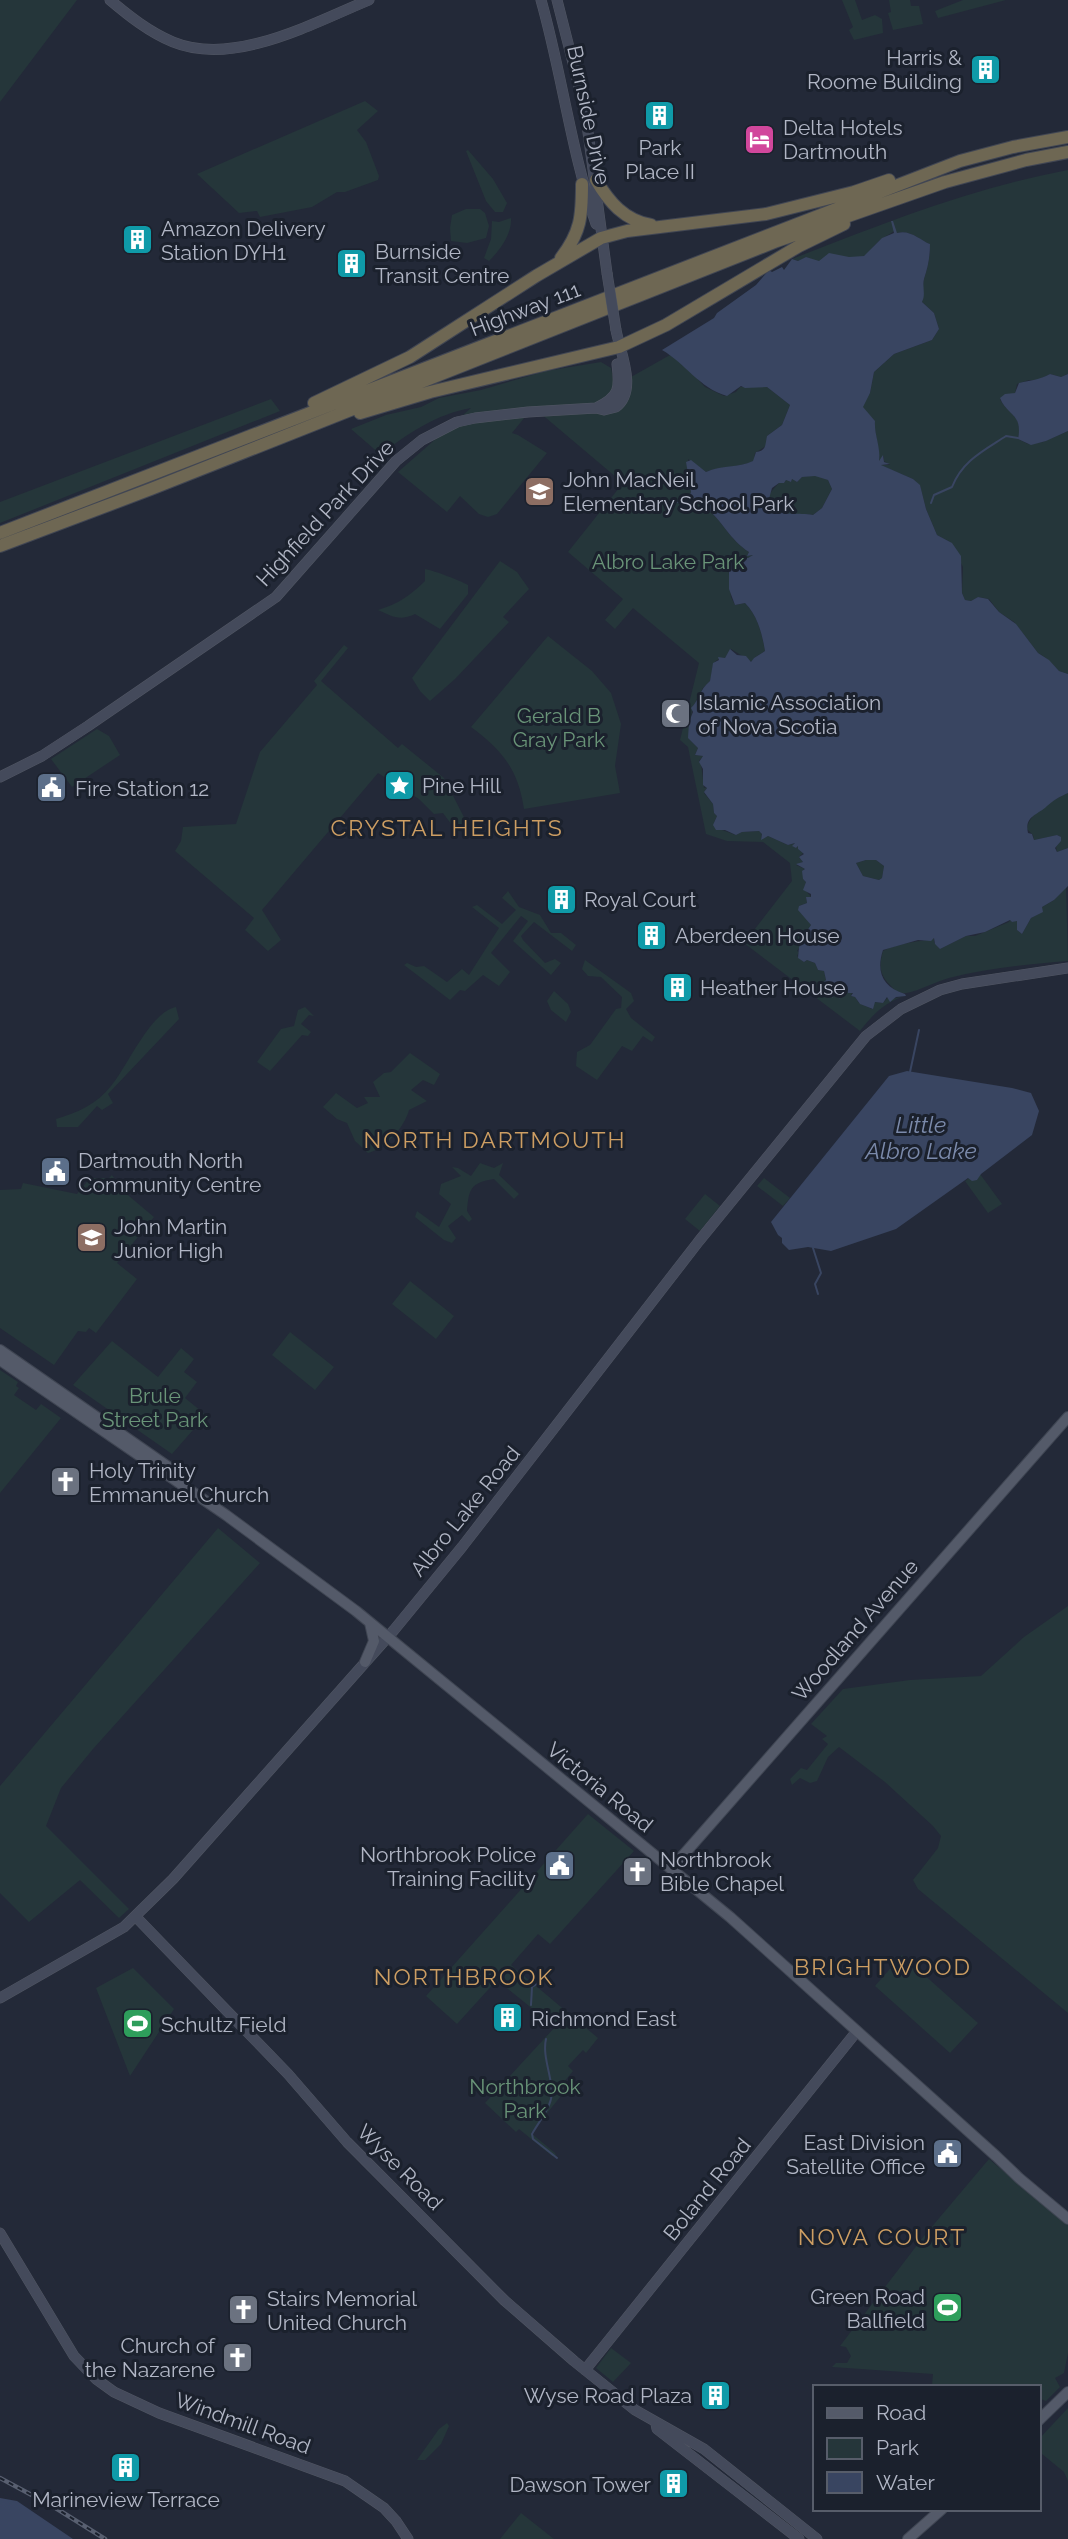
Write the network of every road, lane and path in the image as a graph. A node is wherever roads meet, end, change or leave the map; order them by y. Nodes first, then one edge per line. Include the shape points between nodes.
1 (110, 0) edge
2 (369, 0) edge
3 (541, 0) edge
4 (557, 0) edge
5 (1068, 137) edge
6 (1068, 152) edge
7 (960, 161) junction
8 (596, 180) junction
9 (582, 184) junction
10 (900, 197) junction
11 (662, 226) junction
12 (601, 238) junction
13 (558, 263) junction
14 (619, 346) junction
15 (279, 437) junction
16 (236, 441) junction
17 (0, 533) edge
18 (0, 546) edge
19 (0, 777) edge
20 (1068, 968) edge
21 (0, 1350) edge
22 (0, 1360) edge
23 (1068, 1417) edge
24 (356, 1611) junction
25 (370, 1623) junction
26 (387, 1637) junction
27 (365, 1662) junction
28 (682, 1856) junction
29 (671, 1869) junction
30 (692, 1885) junction
31 (136, 1917) junction
32 (0, 1998) edge
33 (857, 2031) junction
34 (1068, 2219) edge
35 (0, 2233) edge
36 (585, 2370) junction
37 (1068, 2392) edge
38 (1040, 2419) edge
39 (656, 2424) junction
40 (940, 2511) edge
41 (408, 2539) edge
42 (799, 2539) edge
43 (817, 2539) edge
44 (908, 2539) edge

1 - 2 main road via 170,41 211,48 266,41
3 - 9 main road, Burnside Drive
4 - 8 main road, Burnside Drive via 585,110
5 - 7 highway, Highway 111
6 - 10 highway, Highway 111
7 - 11 highway via 765,214
7 - 16 highway, Highway 111
8 - 11 highway via 625,215
8 - 12 main road, Burnside Drive
9 - 12 main road, Burnside Drive
9 - 13 highway via 582,218 574,242
10 - 14 highway via 799,246 666,325
10 - 15 highway, Highway 111
11 - 12 highway
12 - 13 highway
12 - 14 main road, Burnside Drive, bridge
13 - 16 highway via 410,358
14 - 15 highway via 430,392
14 - 19 main road, Highfield Park Drive via 616,393 608,402 596,408 475,418 422,440 396,461 276,597 65,741
15 - 18 highway, Highway 111
16 - 17 highway, Highway 111
20 - 26 main road, Albro Lake Road via 962,984 915,1000 866,1036 699,1241 463,1548
21 - 24 main road, Victoria Road via 274,1542
22 - 24 main road, Victoria Road via 226,1515
23 - 28 main road, Woodland Avenue
24 - 25 main road, Victoria Road
25 - 26 main road, Victoria Road
25 - 27 main road via 374,1641
26 - 27 main road, Albro Lake Road
26 - 29 main road, Victoria Road
27 - 31 main road, Albro Lake Road
28 - 29 main road, Woodland Avenue
28 - 30 main road
29 - 30 main road, Victoria Road
30 - 33 main road, Victoria Road
31 - 32 main road, Albro Lake Road via 106,1939
31 - 36 main road, Wyse Road via 470,2267
33 - 34 main road, Victoria Road
33 - 36 main road, Boland Road
35 - 41 main road, Windmill Road via 74,2356 96,2379 159,2413 345,2481 384,2508
36 - 39 main road, Wyse Road
37 - 38 main road
39 - 42 main road, Wyse Road
39 - 43 main road, Wyse Road via 704,2449
40 - 44 main road

